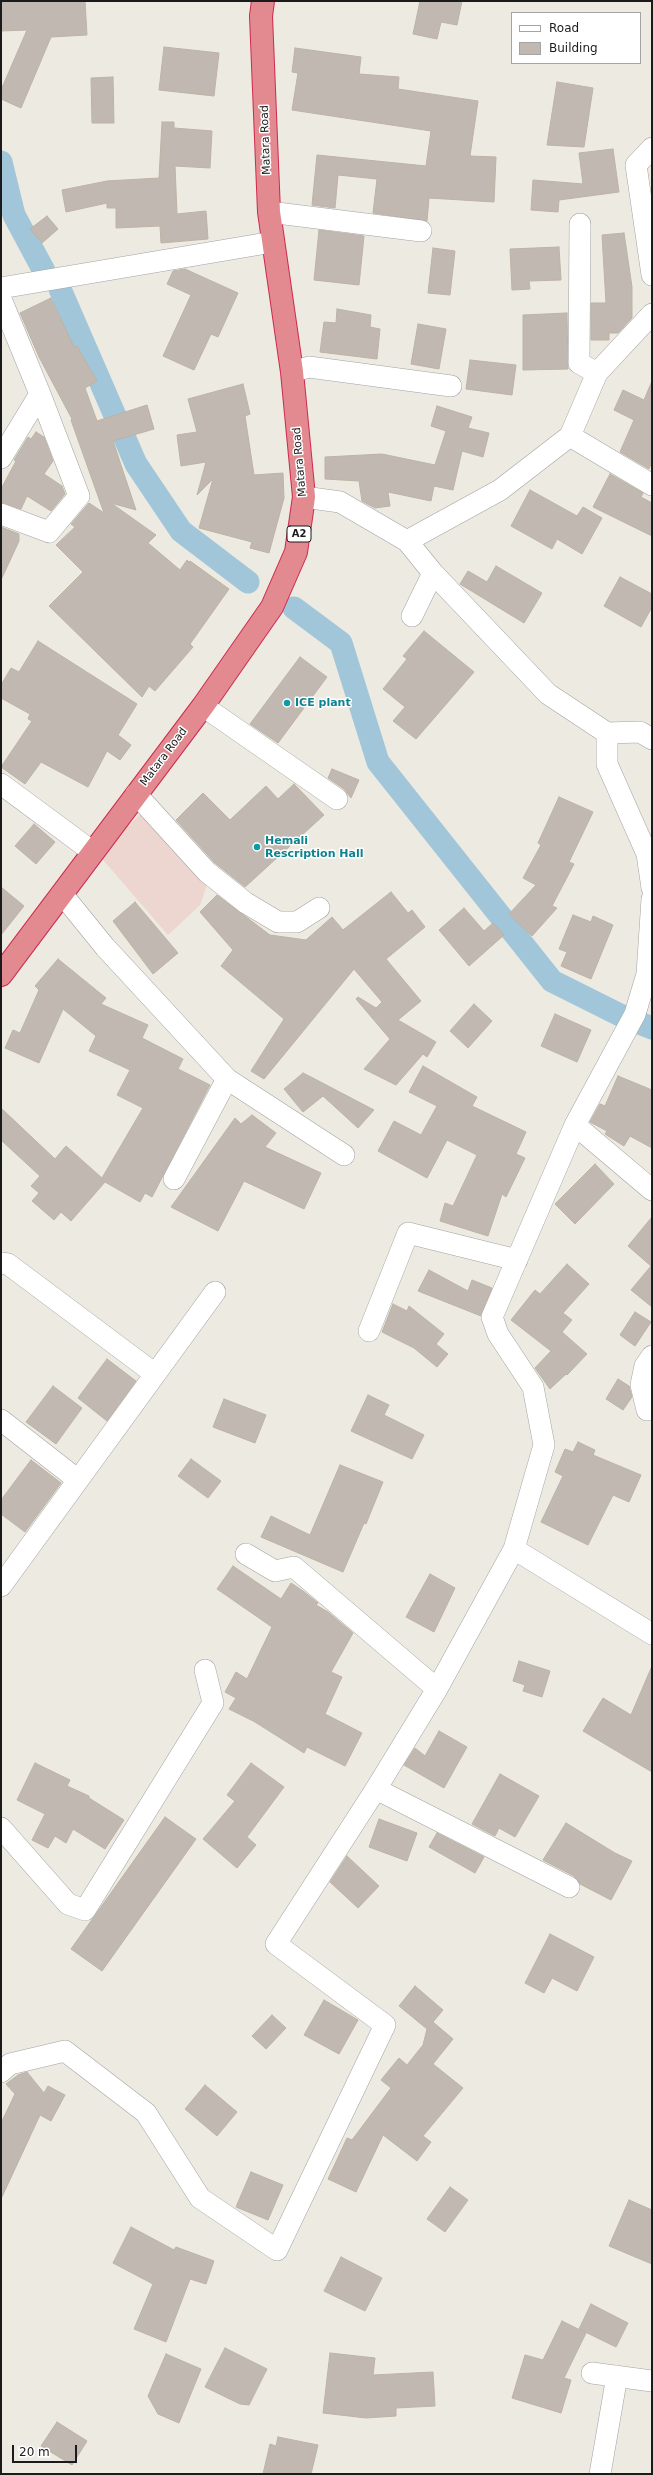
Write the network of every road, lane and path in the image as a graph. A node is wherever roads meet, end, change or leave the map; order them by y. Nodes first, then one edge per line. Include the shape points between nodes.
1 (263, 1) edge
2 (652, 148) edge
3 (269, 212) junction
4 (580, 224) dead end
5 (421, 231) dead end
6 (273, 242) junction
7 (652, 275) edge
8 (1, 288) edge
9 (1, 299) edge
10 (652, 314) edge
11 (292, 372) junction
12 (597, 373) junction
13 (451, 386) dead end
14 (40, 394) junction
15 (570, 436) junction
16 (1, 458) edge
17 (652, 485) edge
18 (304, 497) junction
19 (1, 514) edge
20 (407, 541) junction
21 (433, 573) junction
22 (412, 616) dead end
23 (203, 706) junction
24 (607, 733) junction
25 (652, 739) edge
26 (1, 784) edge
27 (136, 794) junction
28 (337, 799) dead end
29 (93, 852) junction
30 (652, 888) edge
31 (62, 894) junction
32 (652, 899) edge
33 (319, 908) dead end
34 (1, 975) edge
35 (227, 1079) junction
36 (575, 1125) junction
37 (344, 1155) dead end
38 (174, 1179) dead end
39 (652, 1190) edge
40 (517, 1260) junction
41 (1, 1263) edge
42 (215, 1292) dead end
43 (369, 1331) dead end
44 (652, 1356) edge
45 (155, 1374) junction
46 (647, 1410) dead end
47 (1, 1420) edge
48 (78, 1480) junction
49 (514, 1549) junction
50 (246, 1554) dead end
51 (1, 1586) edge
52 (652, 1634) edge
53 (205, 1670) dead end
54 (437, 1689) junction
55 (376, 1789) junction
56 (1, 1828) edge
57 (568, 1887) dead end
58 (1, 2072) edge
59 (592, 2372) dead end
60 (617, 2376) junction
61 (652, 2381) edge
62 (600, 2474) edge

1 - 3 highway, Matara Road / A2 via 261,16
2 - 7 street via 636,165
3 - 5 street
3 - 6 highway, Matara Road / A2
4 - 12 street via 579,363
6 - 8 street
6 - 11 highway, Matara Road / A2
9 - 14 street
10 - 12 street
11 - 13 street via 309,367
11 - 18 highway, Matara Road / A2
12 - 15 street
14 - 16 street
14 - 19 street via 79,496 49,532
15 - 17 street
15 - 20 street via 500,490
18 - 20 street via 340,502
18 - 23 highway, Matara Road / A2 via 296,552 272,607
20 - 21 street
21 - 22 street
21 - 24 street via 548,694
23 - 27 highway, Matara Road / A2
23 - 28 street
24 - 25 street via 640,732
24 - 30 street via 607,764 648,854
26 - 29 street
27 - 29 highway, Matara Road / A2
27 - 33 street via 208,872 246,903 278,922 297,922
29 - 31 highway, Matara Road / A2
31 - 34 highway, Matara Road / A2
31 - 35 street via 105,947
32 - 36 street via 647,974 633,1020
35 - 37 street
35 - 38 street
36 - 39 street
36 - 40 street
40 - 43 street via 408,1233
40 - 49 street via 492,1317 498,1334 533,1387 544,1445
41 - 45 street via 8,1264
42 - 45 street
44 - 46 street via 645,1366 641,1385
45 - 48 street
47 - 48 street
48 - 51 street
49 - 52 street
49 - 54 street
50 - 54 street via 275,1571 294,1567
53 - 56 street via 213,1703 85,1910 68,1904
54 - 55 street
55 - 57 street
55 - 58 street via 276,1944 385,2025 277,2250 200,2198 146,2113 65,2051 10,2064
59 - 60 street
60 - 61 street
60 - 62 street

